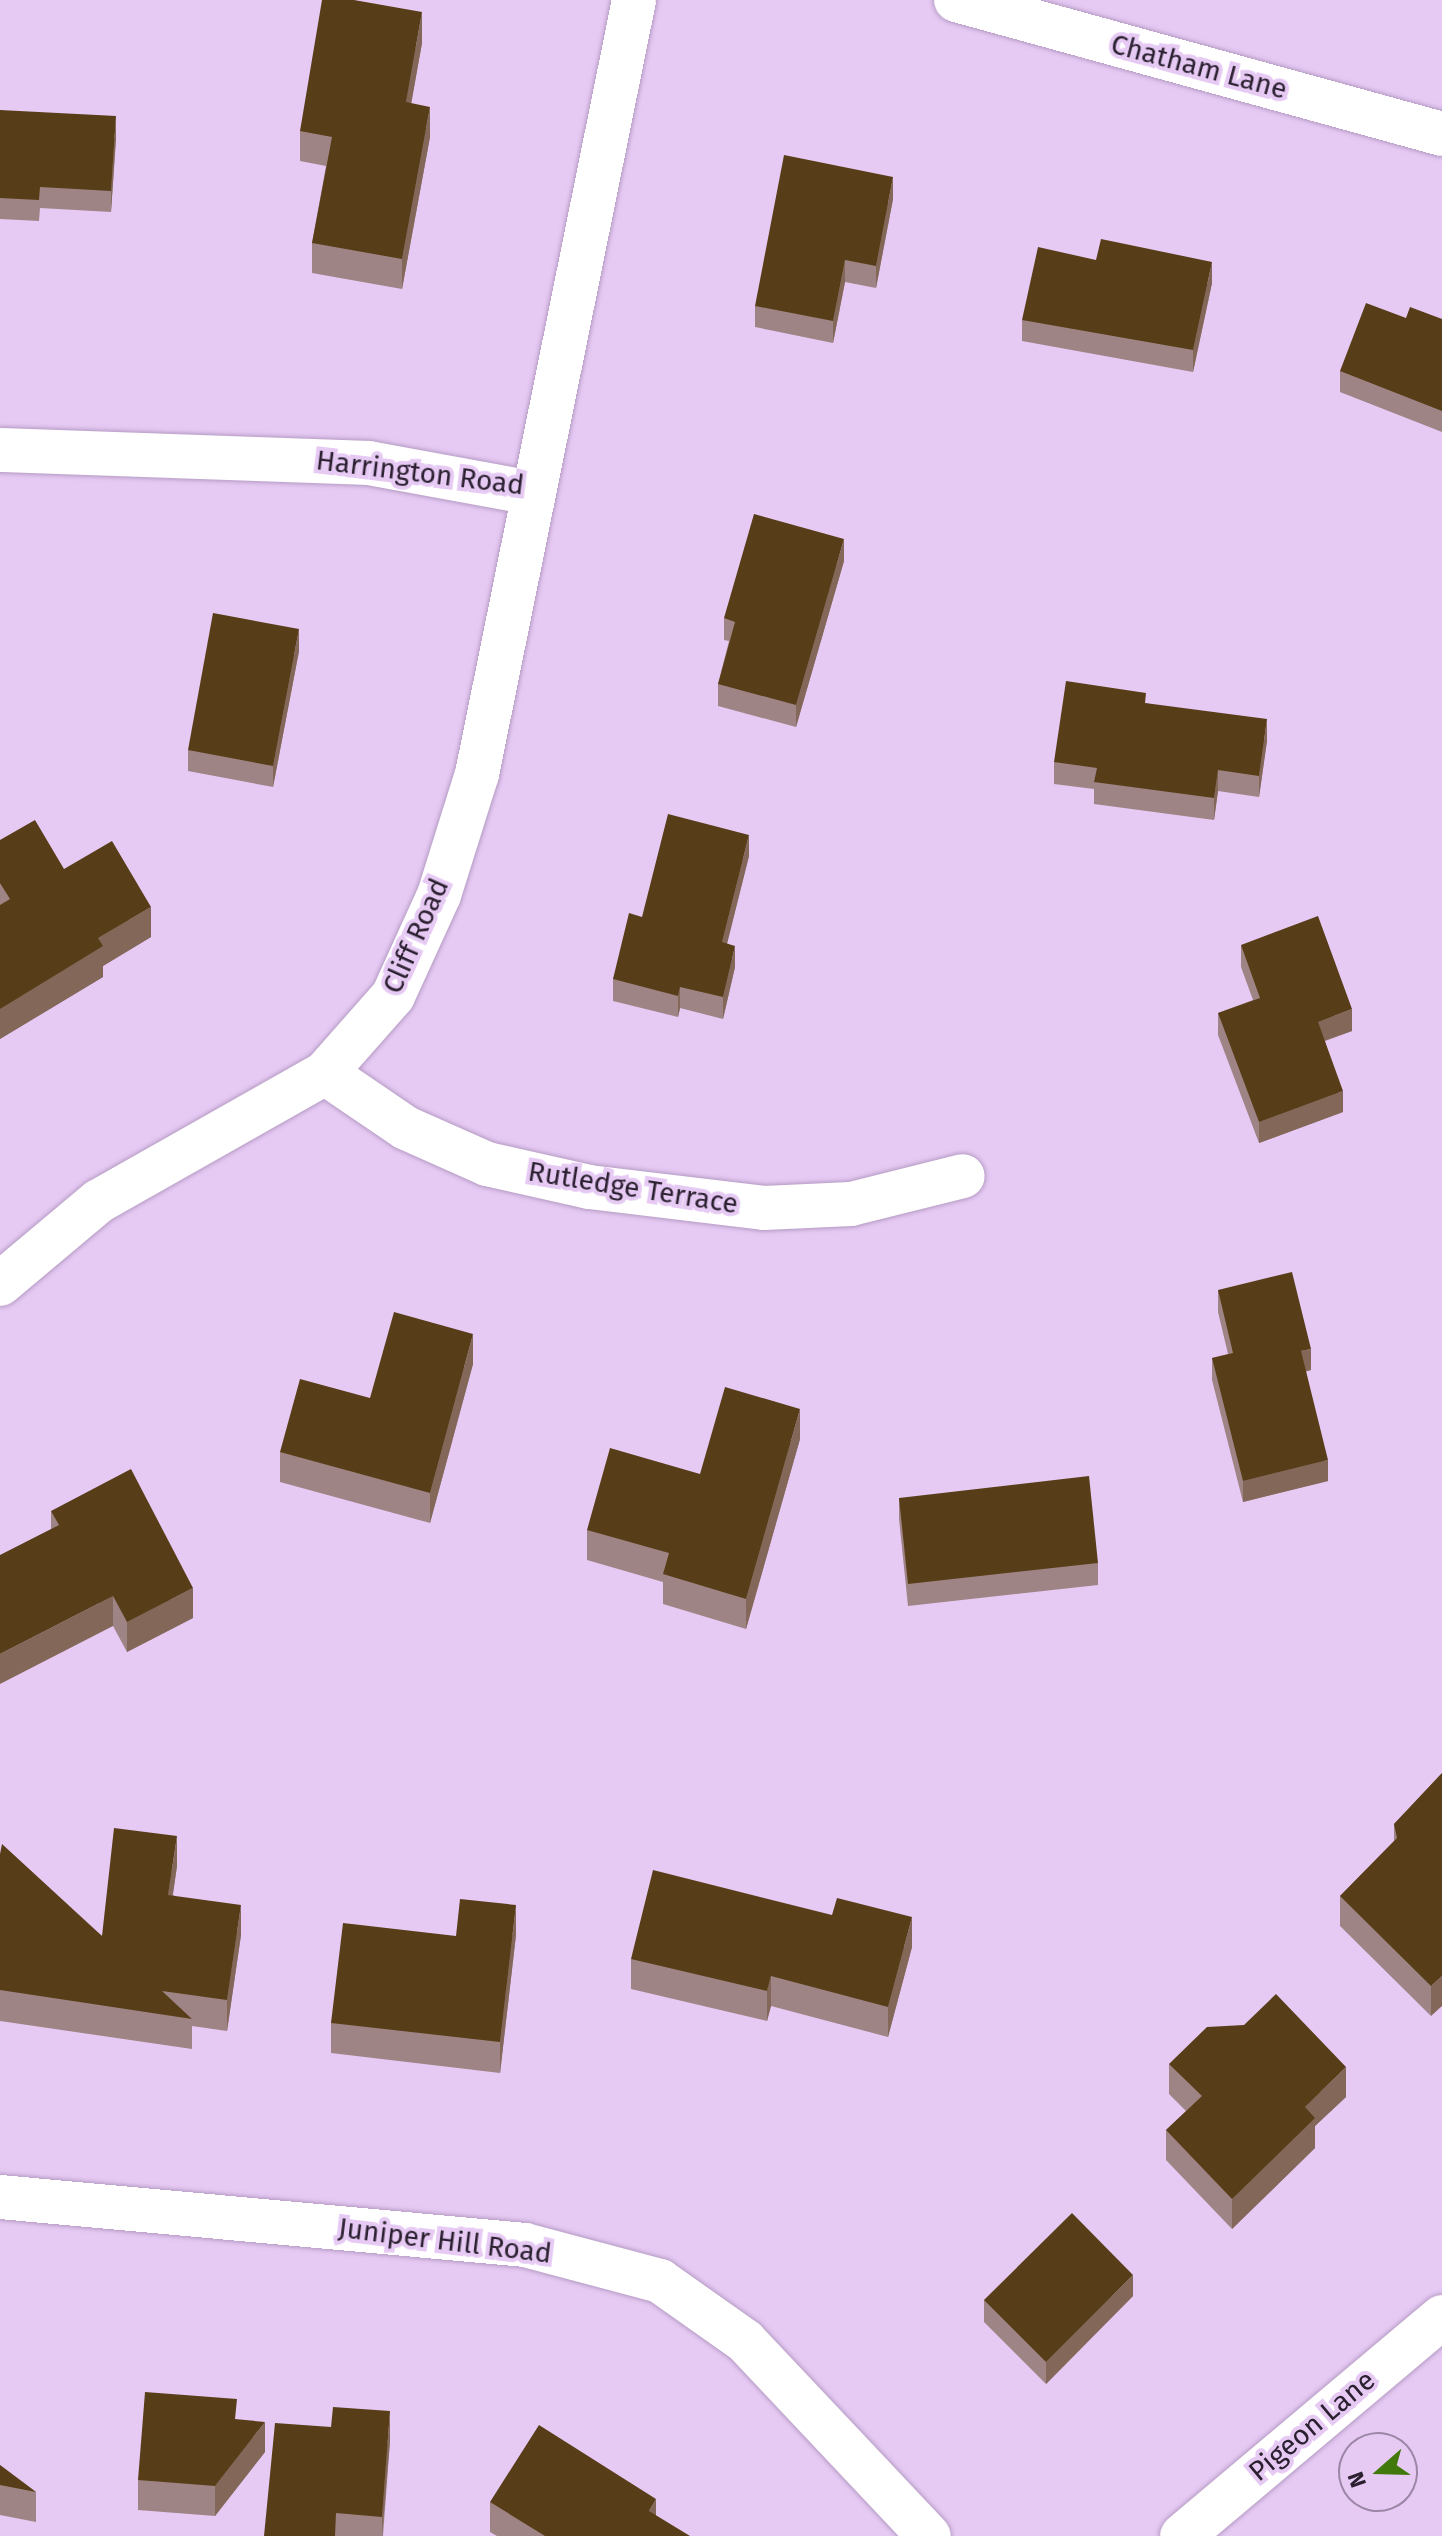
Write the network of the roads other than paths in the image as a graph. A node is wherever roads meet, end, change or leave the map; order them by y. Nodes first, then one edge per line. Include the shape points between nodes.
1 (634, 0) edge
2 (956, 0) edge
3 (1442, 134) edge
4 (0, 450) edge
5 (533, 493) junction
6 (325, 1073) junction
7 (963, 1176) dead end
8 (0, 1284) edge
9 (0, 2197) edge
10 (1442, 2317) edge
11 (929, 2536) edge
12 (1182, 2536) edge

1 - 5 street, Harrington Road
2 - 3 street, Chatham Lane
4 - 5 street, Harrington Road via 369,463
5 - 6 street, Cliff Road via 477,774 439,895 393,996
6 - 7 street, Rutledge Terrace via 406,1128 460,1152 589,1187 764,1208 851,1204
6 - 8 street, Cliff Road via 99,1201
9 - 11 street, Juniper Hill Road via 525,2245 660,2281 745,2341
10 - 12 street, Pigeon Lane

